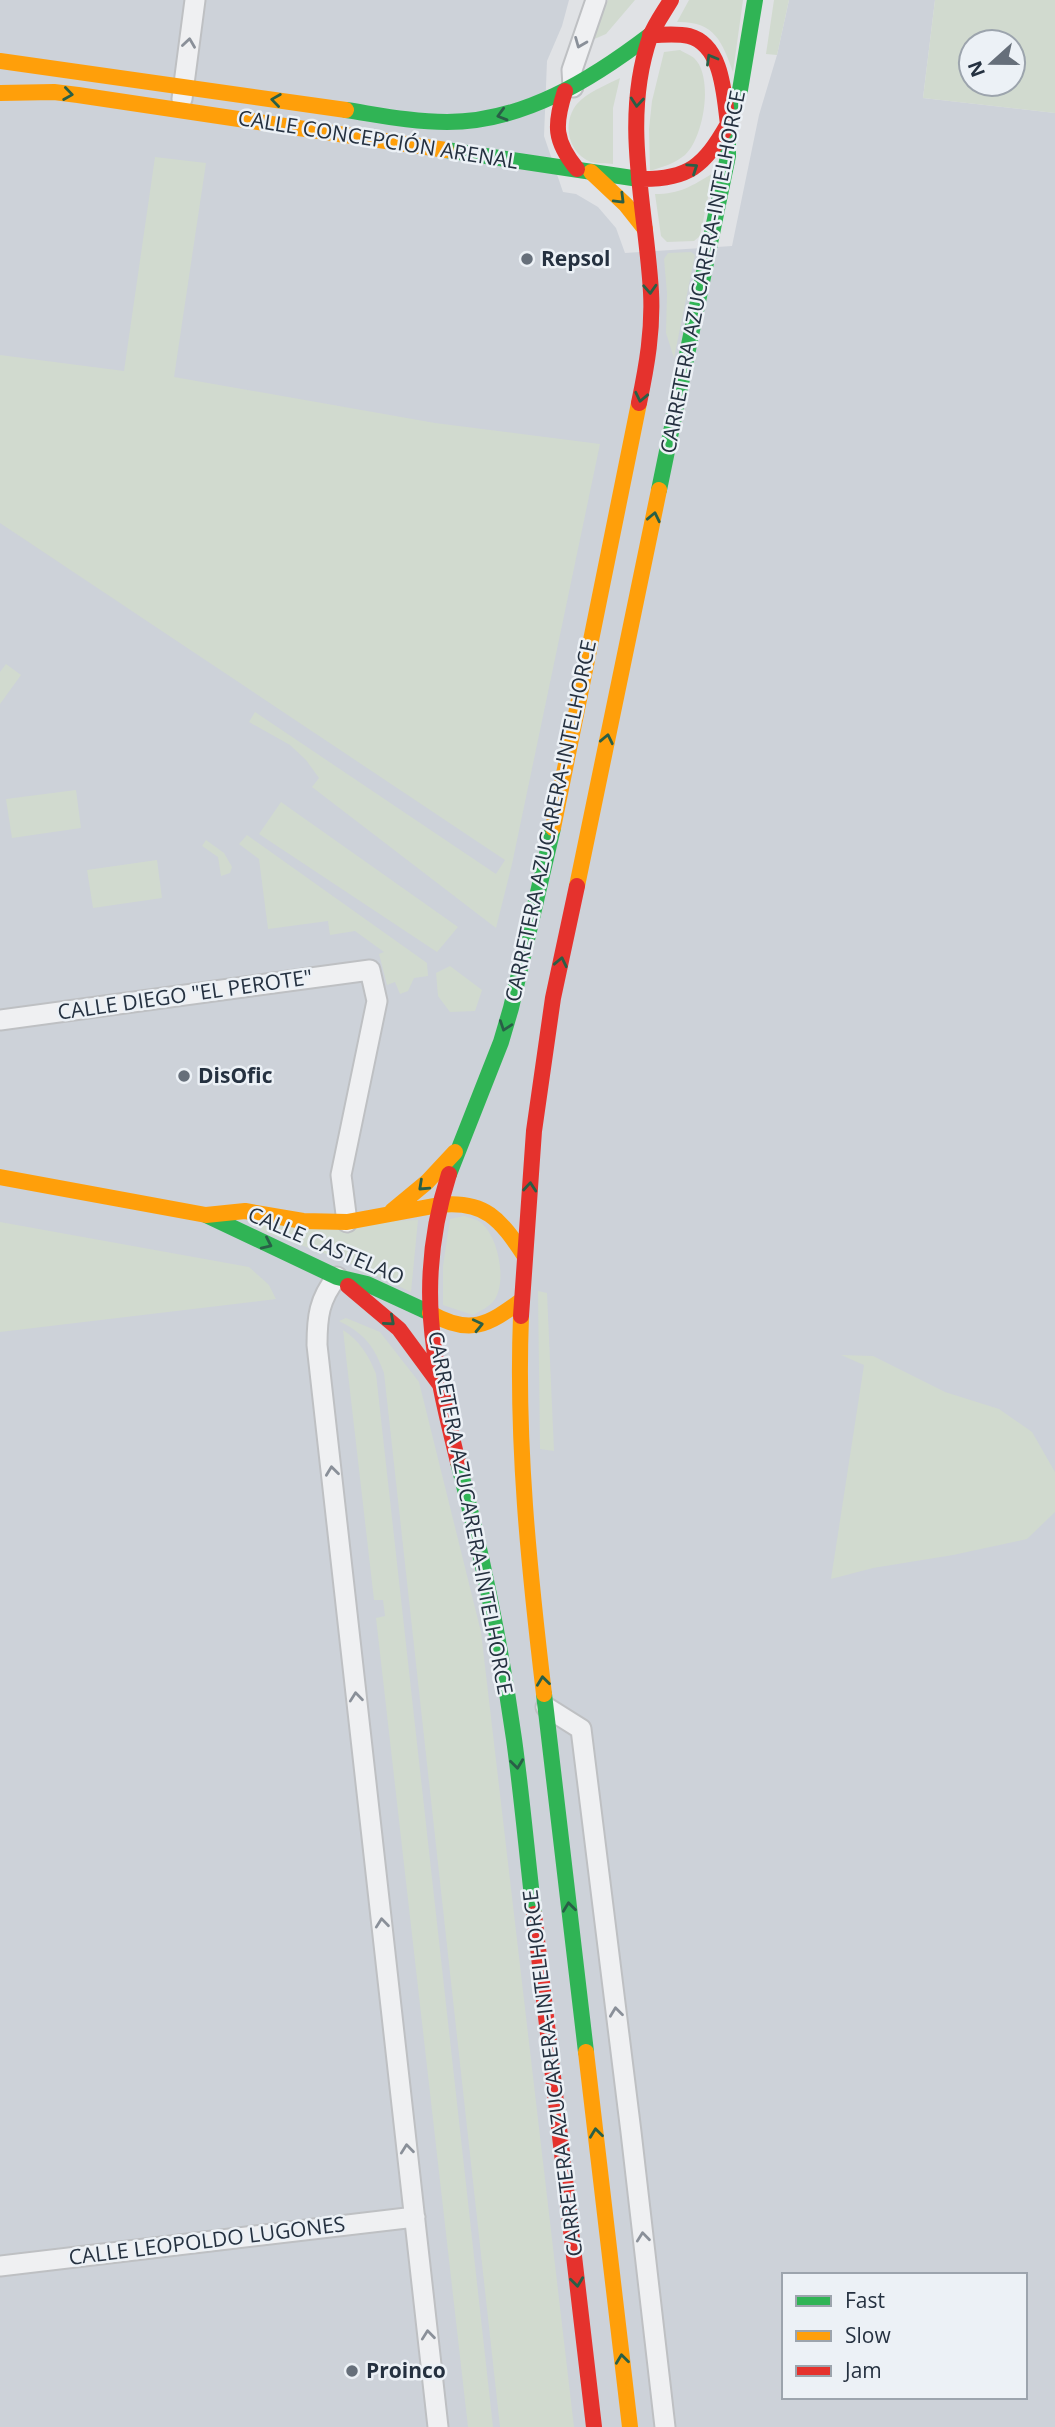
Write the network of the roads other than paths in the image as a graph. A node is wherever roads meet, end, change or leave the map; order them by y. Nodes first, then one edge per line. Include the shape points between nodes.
1 (195, 0) edge
2 (596, 0) edge
3 (671, 0) edge
4 (755, 0) edge
5 (650, 35) junction
6 (0, 61) edge
7 (183, 87) junction
8 (569, 89) junction
9 (0, 93) edge
10 (180, 109) junction
11 (728, 124) junction
12 (584, 171) junction
13 (639, 179) junction
14 (645, 229) junction
15 (0, 1020) edge
16 (455, 1152) junction
17 (0, 1177) edge
18 (439, 1205) junction
19 (206, 1215) junction
20 (386, 1215) junction
21 (347, 1222) junction
22 (524, 1255) junction
23 (337, 1278) junction
24 (522, 1300) junction
25 (430, 1313) junction
26 (441, 1385) junction
27 (546, 1707) junction
28 (415, 2217) junction
29 (0, 2266) edge
30 (438, 2427) edge
31 (594, 2427) edge
32 (630, 2427) edge
33 (665, 2427) edge

7 -> 1 street
2 -> 8 street
3 - 5 main road, CARRETERA AZUCARERA-INTELHORCE
4 - 11 main road, CARRETERA AZUCARERA-INTELHORCE via 740,90
5 - 8 main road, CALLE CONCEPCIÓN ARENAL via 606,69
11 -> 5 main road via 714,56 695,38
5 -> 13 main road, CARRETERA AZUCARERA-INTELHORCE via 635,125
6 - 7 main road, CALLE CONCEPCIÓN ARENAL
8 -> 7 main road, CALLE CONCEPCIÓN ARENAL via 490,119 451,122
7 - 10 street
8 - 12 main road via 555,119 558,138 565,156
9 -> 10 main road, CALLE CONCEPCIÓN ARENAL via 54,92
10 - 12 main road, CALLE CONCEPCIÓN ARENAL
13 -> 11 main road, CALLE CONCEPCIÓN ARENAL via 677,177 693,169 710,155
22 -> 11 main road, CARRETERA AZUCARERA-INTELHORCE via 534,1131 553,998 710,248 728,156
12 - 13 main road, CALLE CONCEPCIÓN ARENAL
12 -> 14 main road via 626,205
13 - 14 main road, CARRETERA AZUCARERA-INTELHORCE
14 -> 16 main road, CARRETERA AZUCARERA-INTELHORCE via 652,330 542,881 510,1013
15 - 21 street, CALLE DIEGO "EL PEROTE" via 370,970 377,1002 341,1175
16 - 18 main road, CARRETERA AZUCARERA-INTELHORCE
16 -> 20 main road
17 - 19 main road, CALLE CASTELAO
18 - 20 main road, CALLE CASTELAO
18 - 22 main road via 474,1204 492,1213
18 - 25 main road, CARRETERA AZUCARERA-INTELHORCE via 428,1279
19 - 21 main road, CALLE CASTELAO via 245,1211 303,1221
19 -> 23 main road, CALLE CASTELAO
20 - 21 main road, CALLE CASTELAO
22 - 24 main road, CARRETERA AZUCARERA-INTELHORCE
23 - 25 main road, CALLE CASTELAO via 367,1284
23 -> 26 main road via 399,1329
28 -> 23 street via 317,1345 318,1310
25 -> 24 main road via 459,1328 482,1326
27 -> 24 main road, CARRETERA AZUCARERA-INTELHORCE via 521,1462
25 - 26 main road, CARRETERA AZUCARERA-INTELHORCE
26 -> 31 main road, CARRETERA AZUCARERA-INTELHORCE via 490,1597 514,1741
32 -> 27 main road, CARRETERA AZUCARERA-INTELHORCE
33 -> 27 street via 581,1730
28 - 29 street, CALLE LEOPOLDO LUGONES
30 -> 28 street

